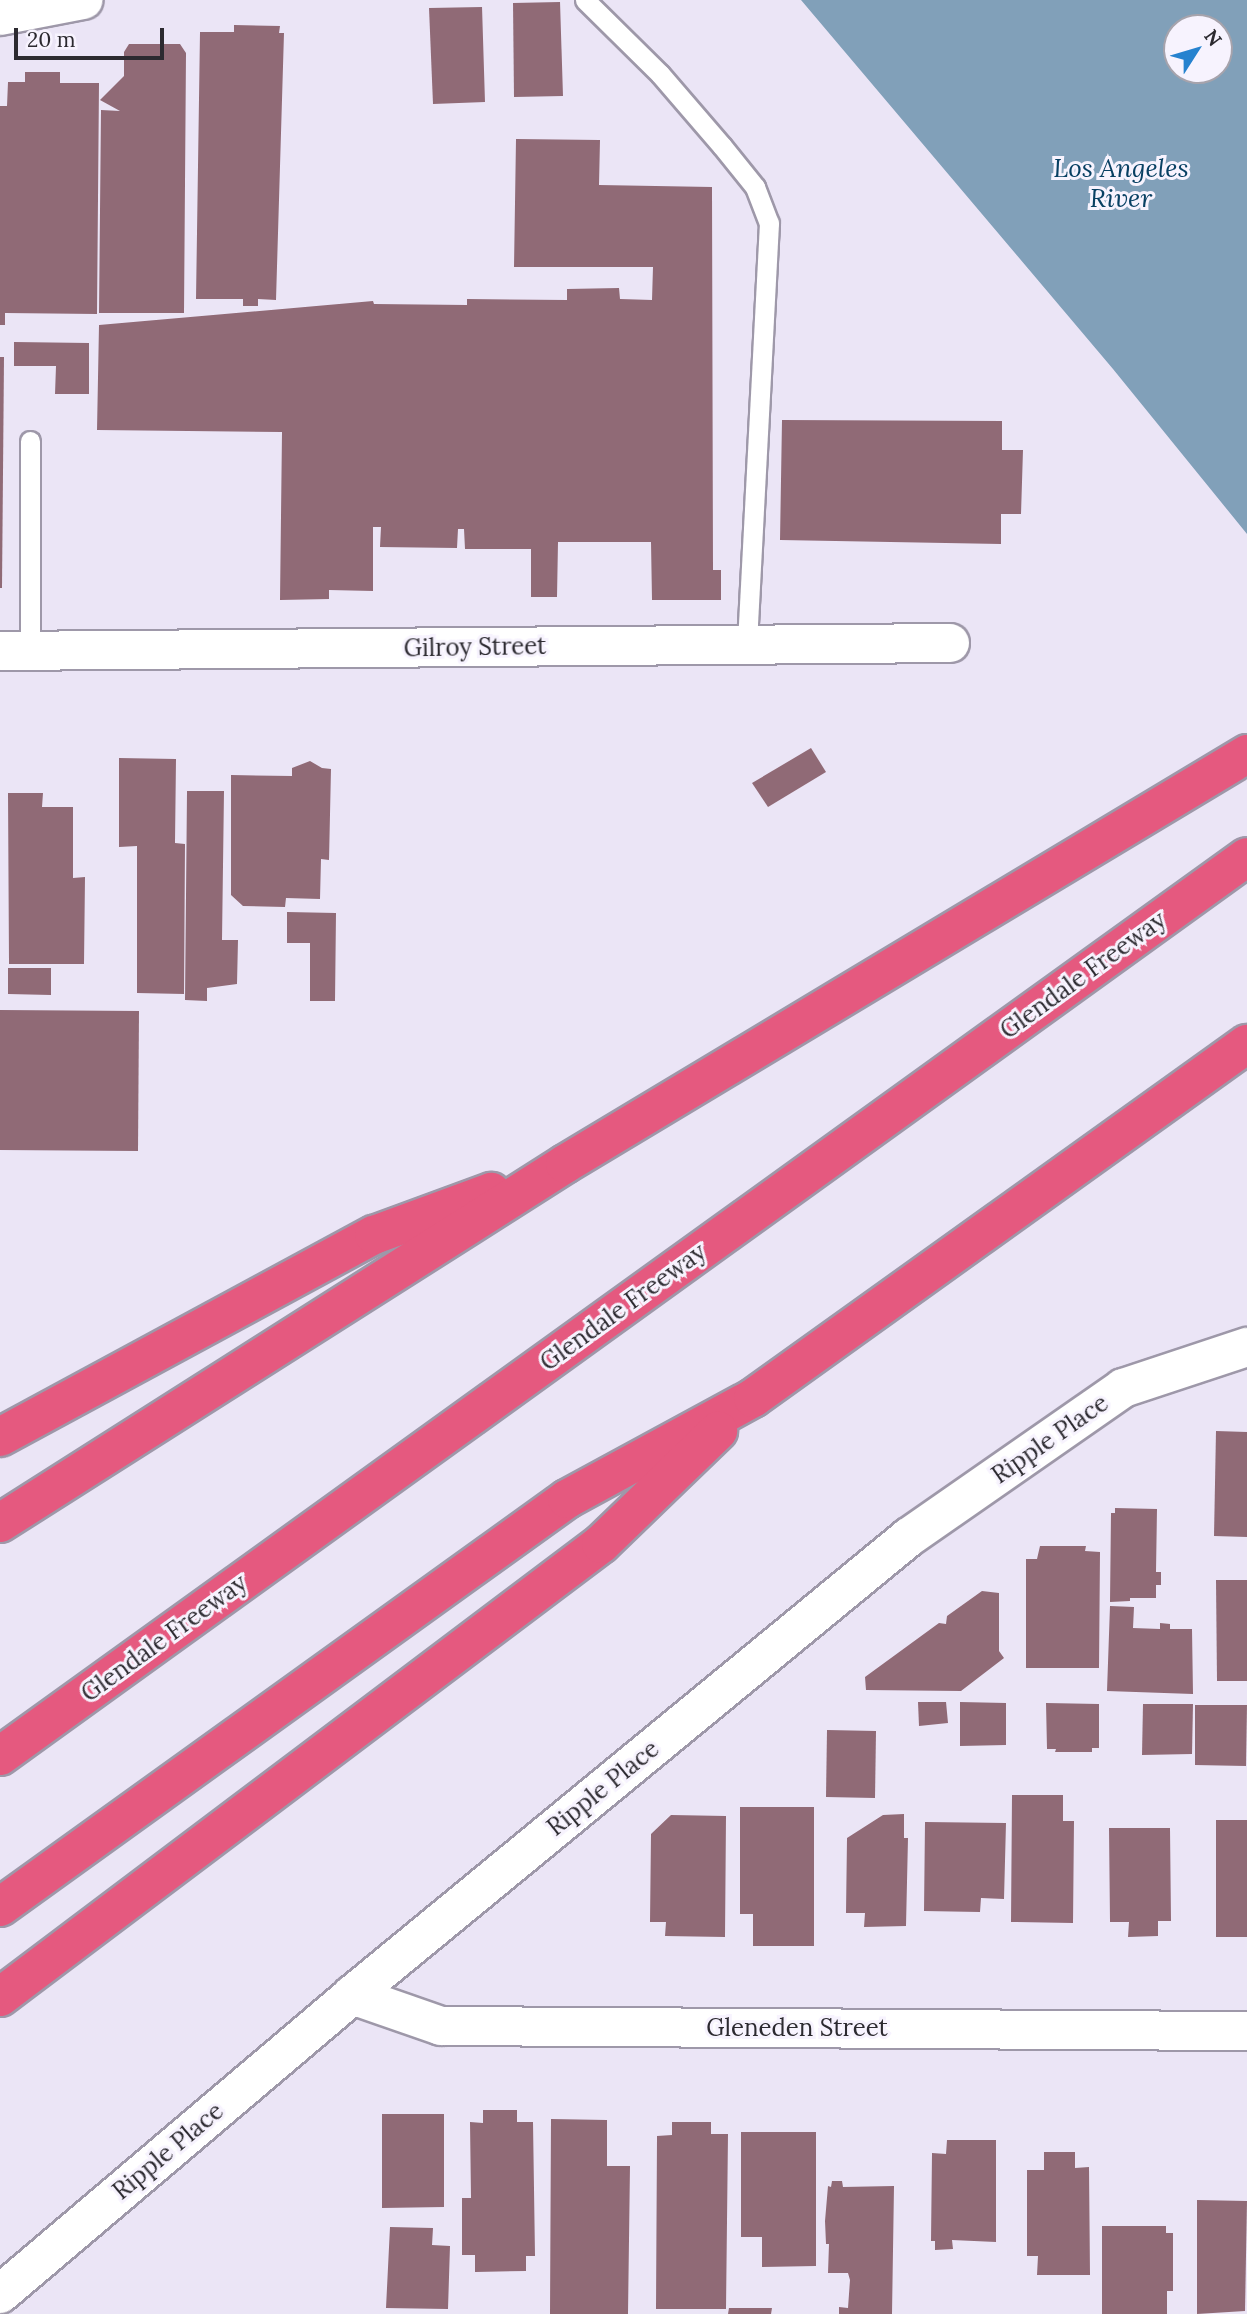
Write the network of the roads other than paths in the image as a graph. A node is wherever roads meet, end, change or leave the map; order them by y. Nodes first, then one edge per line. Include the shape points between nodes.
1 (83, 0) edge
2 (585, 0) edge
3 (0, 16) edge
4 (30, 441) dead end
5 (950, 643) dead end
6 (747, 645) junction
7 (15, 651) edge
8 (1238, 758) edge
9 (1247, 857) edge
10 (1247, 1044) edge
11 (565, 1164) junction
12 (1247, 1348) edge
13 (753, 1398) junction
14 (0, 1437) edge
15 (0, 1523) edge
16 (0, 1756) edge
17 (0, 1907) edge
18 (352, 1995) junction
19 (0, 1997) edge
20 (1247, 2031) edge
21 (0, 2294) edge

1 - 3 street
2 - 6 lane via 660,74 722,146 755,187 769,222
4 - 7 lane
5 - 6 street, Gilroy Street
6 - 7 street, Gilroy Street
8 - 11 highway
9 - 16 highway, Glendale Freeway
10 - 13 highway
11 - 14 highway via 374,1235
11 - 15 highway
12 - 18 street, Ripple Place via 1123,1388 909,1537
13 - 17 highway via 567,1499
13 - 19 highway via 601,1544
18 - 20 street, Gleneden Street via 441,2026
18 - 21 street, Ripple Place

